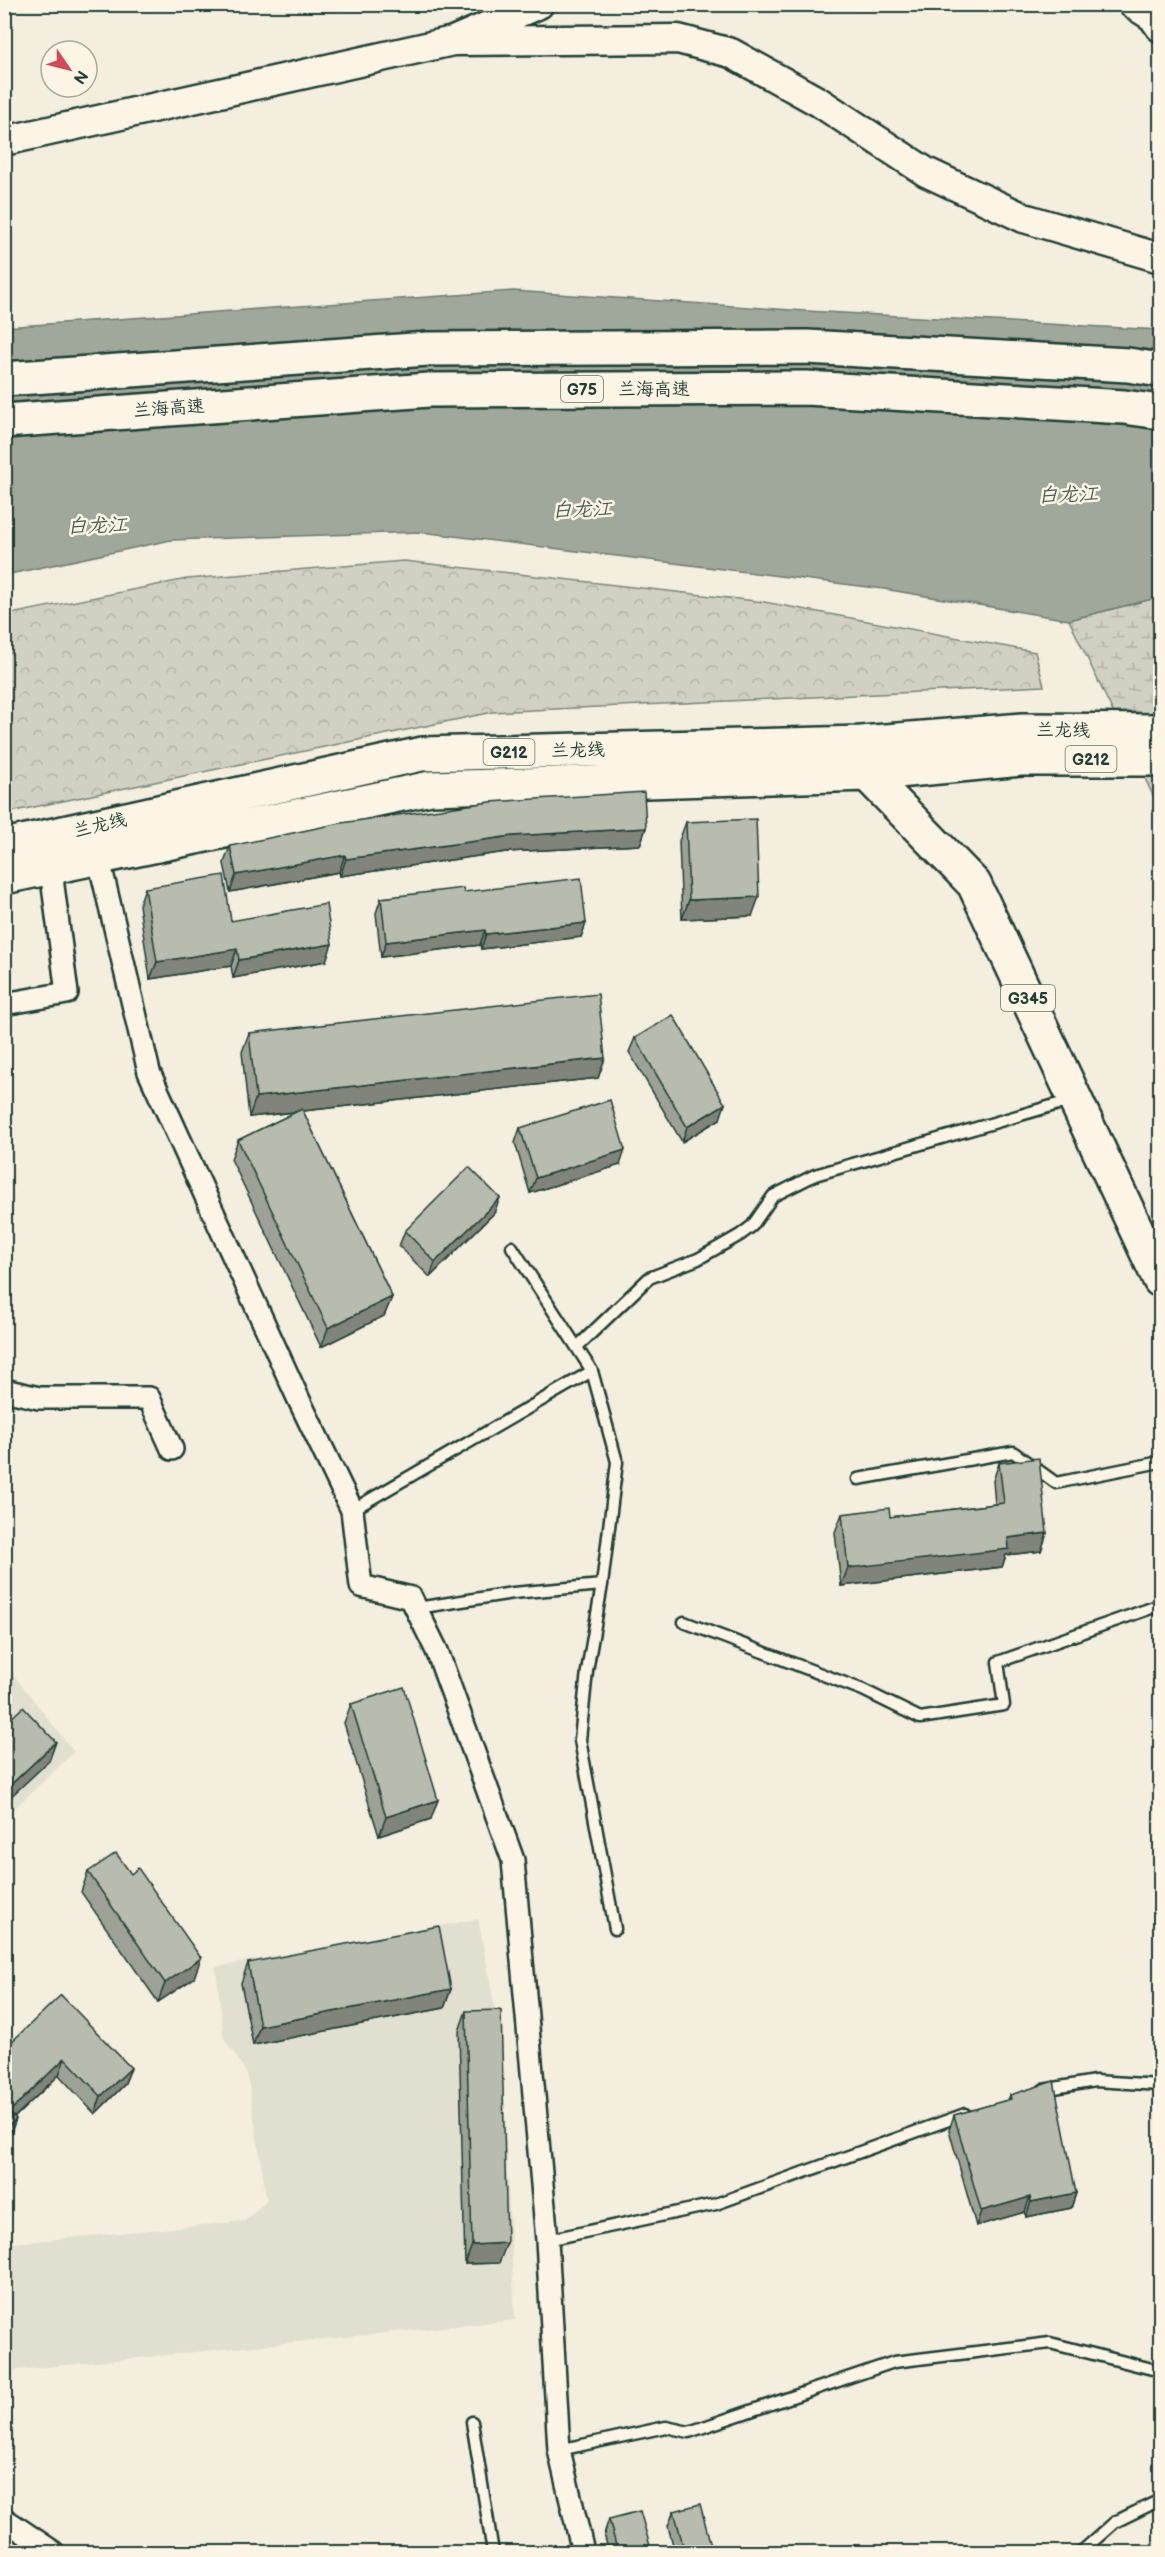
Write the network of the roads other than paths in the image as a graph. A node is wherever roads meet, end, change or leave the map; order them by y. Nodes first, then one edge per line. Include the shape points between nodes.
1 (538, 4) edge
2 (1134, 4) edge
3 (1161, 27) edge
4 (453, 41) junction
5 (4, 141) edge
6 (1161, 258) edge
7 (1161, 370) edge
8 (4, 379) edge
9 (1161, 412) edge
10 (4, 421) edge
11 (1161, 731) edge
12 (1022, 744) junction
13 (864, 759) junction
14 (1161, 759) edge
15 (94, 842) junction
16 (4, 846) edge
17 (48, 852) junction
18 (4, 877) edge
19 (4, 1004) edge
20 (1076, 1099) junction
21 (512, 1247) dead end
22 (1161, 1280) edge
23 (577, 1347) junction
24 (592, 1371) junction
25 (4, 1390) edge
26 (172, 1449) dead end
27 (1161, 1462) edge
28 (858, 1479) dead end
29 (352, 1510) junction
30 (602, 1585) junction
31 (1161, 1605) edge
32 (417, 1608) junction
33 (684, 1622) dead end
34 (615, 1929) dead end
35 (1161, 2085) edge
36 (1035, 2092) edge
37 (979, 2110) edge
38 (547, 2240) junction
39 (1161, 2371) edge
40 (472, 2422) dead end
41 (559, 2450) junction
42 (1161, 2500) edge
43 (4, 2518) edge
44 (53, 2553) edge
45 (493, 2553) edge
46 (583, 2553) edge
47 (1081, 2553) edge

1 - 4 street
2 - 3 street
4 - 5 street
4 - 6 street via 678,39 731,52 819,102 926,172 1024,218
7 - 8 highway via 807,346 428,349
9 - 10 highway, 兰海高速 / G75 via 806,388 441,390
11 - 12 highway, 兰龙线 / G212
12 - 13 highway, 兰龙线 / G212
12 - 14 highway, 兰龙线 / G212
13 - 15 highway, 兰龙线 / G212 via 431,788
13 - 20 highway, G345 via 974,884
15 - 17 highway, 兰龙线 / G212
15 - 29 street via 149,1072
16 - 17 highway, 兰龙线 / G212
17 - 18 highway, 兰龙线 / G212
17 - 19 street via 67,993
20 - 22 highway, G345
20 - 23 lane via 816,1175 794,1185 773,1196 752,1226 740,1235 698,1259 649,1278
21 - 23 lane
23 - 24 lane
24 - 29 lane
24 - 30 lane via 617,1462
25 - 26 street via 39,1398 149,1398
27 - 28 lane via 1056,1483 1013,1452
29 - 32 street via 361,1586 411,1598
30 - 32 lane via 513,1593
30 - 34 lane via 580,1740
31 - 33 lane via 998,1662 1004,1705 920,1718 863,1690
32 - 38 street via 437,1651 513,1860
35 - 36 lane via 1095,2081
37 - 38 lane via 716,2204
38 - 41 street
39 - 41 lane via 1050,2343 894,2362 689,2432 666,2427
40 - 45 lane
41 - 46 street
42 - 47 lane via 1115,2522
43 - 44 street

